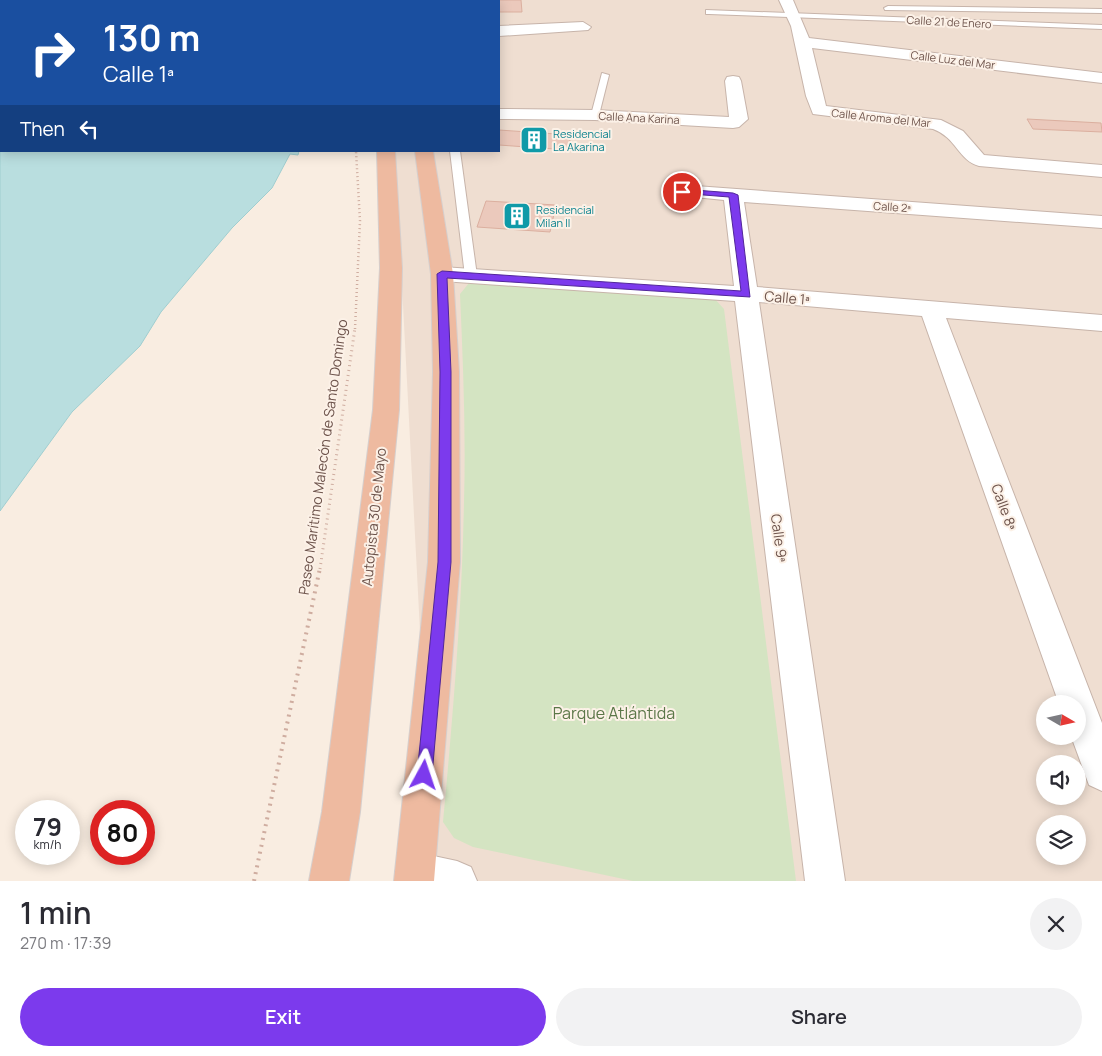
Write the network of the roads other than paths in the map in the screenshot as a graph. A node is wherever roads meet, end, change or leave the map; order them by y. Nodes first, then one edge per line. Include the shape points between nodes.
1 (791, 7) edge
2 (888, 8) dead end
3 (1102, 11) edge
4 (709, 12) dead end
5 (582, 27) dead end
6 (1102, 27) edge
7 (500, 31) edge
8 (804, 42) junction
9 (605, 75) dead end
10 (1102, 78) edge
11 (733, 81) dead end
12 (500, 114) edge
13 (595, 115) junction
14 (386, 152) edge
15 (424, 152) edge
16 (455, 152) edge
17 (1102, 171) edge
18 (682, 192) dead end
19 (733, 195) junction
20 (1102, 222) edge
21 (456, 275) junction
22 (747, 294) junction
23 (931, 309) junction
24 (1102, 323) edge
25 (1073, 695) edge
26 (1086, 729) edge
27 (1102, 772) edge
28 (415, 877) edge
29 (329, 881) edge
30 (457, 881) edge
31 (825, 881) edge

1 - 4 lane, Calle 21 de Enero
1 - 6 lane, Calle 21 de Enero
1 - 8 street, Calle Aroma del Mar
2 - 3 lane
5 - 7 street
8 - 10 street, Calle Luz del Mar
8 - 17 street, Calle Aroma del Mar via 820,110 948,127 958,134 968,152 978,160
9 - 13 lane
11 - 13 street, Calle Ana Karina via 739,119 734,122
12 - 13 street, Calle Ana Karina
14 - 29 highway, Autopista 30 de Mayo via 391,268 386,410 341,812
15 - 21 highway
16 - 21 lane
18 - 19 street, Calle 2ª
19 - 20 street, Calle 2ª
19 - 22 street, Calle 9ª
21 - 22 street, Calle 1ª
21 - 28 highway via 446,372 444,562
22 - 23 street, Calle 1ª
22 - 31 street, Calle 9ª
23 - 24 street, Calle 1ª
23 - 25 street, Calle 8ª
26 - 27 street, Calle 8ª
28 - 30 street

